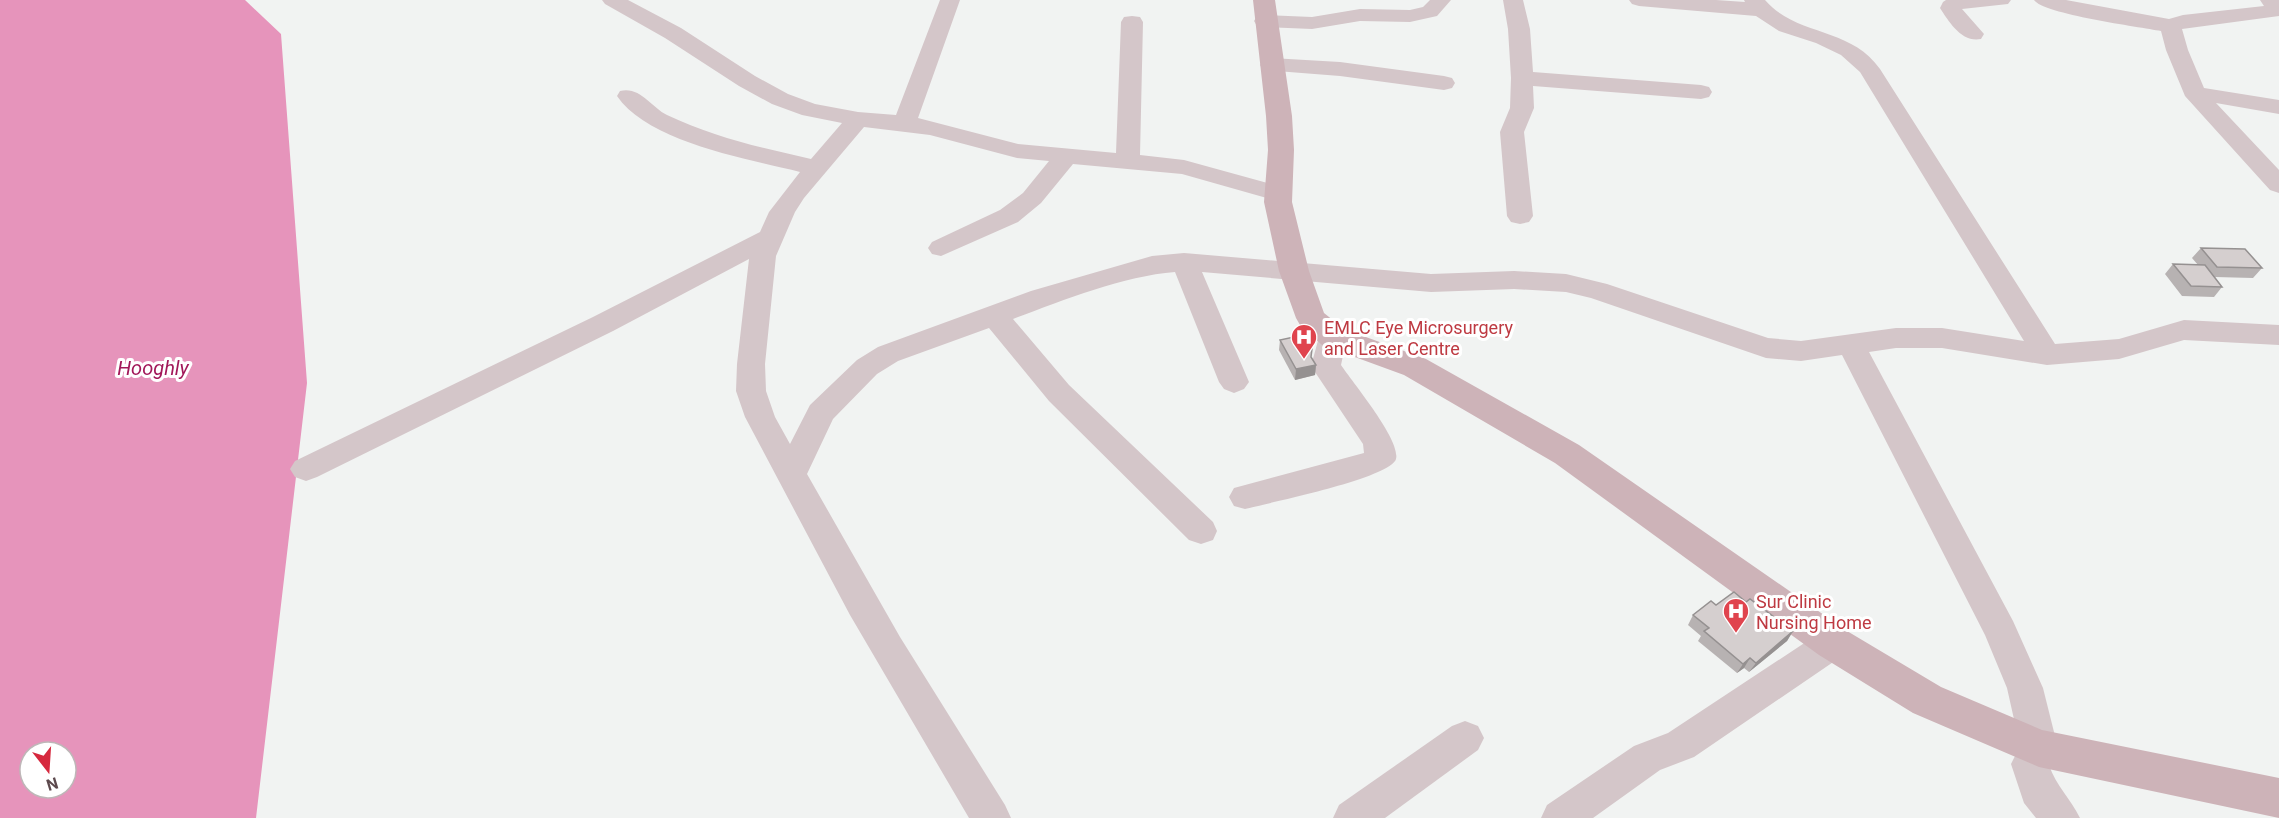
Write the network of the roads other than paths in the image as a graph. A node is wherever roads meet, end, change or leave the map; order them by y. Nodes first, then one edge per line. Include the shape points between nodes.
1 (612, 0) edge
2 (950, 0) edge
3 (1441, 0) edge
4 (1513, 0) edge
5 (1639, 0) edge
6 (2001, 0) edge
7 (2044, 0) edge
8 (1757, 5) edge
9 (2275, 5) edge
10 (1264, 10) edge
11 (1132, 22) dead end
12 (2170, 26) junction
13 (1973, 34) dead end
14 (1271, 65) junction
15 (1522, 78) junction
16 (1444, 83) dead end
17 (1701, 92) dead end
18 (2195, 93) junction
19 (628, 96) dead end
20 (2279, 107) edge
21 (858, 119) junction
22 (905, 123) junction
23 (1067, 156) junction
24 (1128, 162) junction
25 (816, 168) junction
26 (2279, 185) edge
27 (1278, 193) junction
28 (1520, 216) dead end
29 (769, 238) junction
30 (941, 248) dead end
31 (1184, 262) junction
32 (1294, 271) junction
33 (993, 314) junction
34 (2279, 335) edge
35 (1333, 337) junction
36 (1851, 345) junction
37 (2047, 355) junction
38 (1234, 382) dead end
39 (306, 469) dead end
40 (791, 474) junction
41 (1245, 497) dead end
42 (1201, 531) dead end
43 (1833, 643) junction
44 (1465, 738) dead end
45 (2039, 748) junction
46 (2279, 798) edge
47 (991, 818) edge
48 (1353, 818) edge
49 (1561, 818) edge
50 (2060, 818) edge

1 - 21 street via 780,99 810,110
2 - 22 street
3 - 10 street via 1430,12 1410,16 1360,15 1312,23
4 - 15 street
5 - 8 street
6 - 13 street via 1950,6
7 - 12 street
8 - 37 street via 1783,26 1848,49 1869,69
9 - 12 street via 2272,11 2183,21
10 - 14 main road
11 - 24 street
12 - 18 street
14 - 16 street via 1340,69
14 - 27 main road via 1281,150
15 - 17 street
15 - 28 street via 1522,108 1512,132
18 - 20 street
18 - 26 street
19 - 25 street via 654,118 686,132
21 - 22 street
21 - 25 street
22 - 23 street via 1017,151
23 - 24 street
23 - 30 street via 1032,198 1009,216
24 - 27 street via 1184,167
25 - 29 street via 782,212
27 - 32 main road
29 - 39 street
29 - 40 street via 763,256 751,364 752,391 760,417
31 - 32 street
31 - 33 street via 1152,266
31 - 38 street
32 - 35 main road via 1311,318
32 - 36 street via 1431,283 1566,283 1766,348 1801,351
33 - 40 street via 888,354 867,367 821,413
33 - 42 street via 1059,393
34 - 37 street via 2184,330 2119,349
35 - 41 street via 1326,366 1378,442 1381,458 1366,466
35 - 43 main road via 1415,367 1567,454
36 - 37 street via 1896,338 1942,338
36 - 45 street via 2001,632 2025,688
40 - 47 street via 931,723
43 - 45 main road via 1927,700
43 - 49 street via 1681,745 1647,758
44 - 48 street
45 - 46 main road
45 - 50 street via 2030,764 2032,773 2038,790

